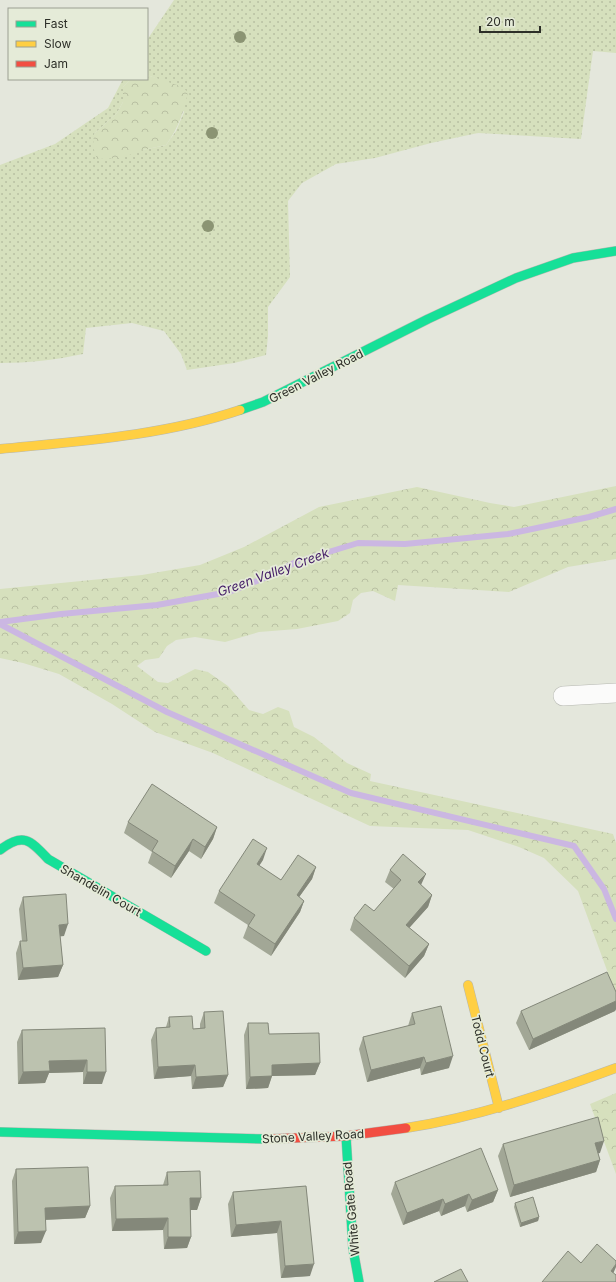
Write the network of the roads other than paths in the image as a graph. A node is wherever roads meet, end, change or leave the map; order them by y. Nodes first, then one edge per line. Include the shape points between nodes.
1 (616, 251) edge
2 (0, 449) edge
3 (616, 693) edge
4 (563, 696) dead end
5 (0, 850) edge
6 (206, 951) dead end
7 (468, 985) dead end
8 (616, 1068) edge
9 (499, 1108) junction
10 (0, 1132) edge
11 (346, 1136) junction
12 (359, 1282) edge

1 - 2 street, Green Valley Road via 573,258 516,278 263,402 209,420 120,437
3 - 4 street
5 - 6 street, Shandelin Court via 9,842 21,838 33,842 48,858
7 - 9 street, Todd Court
8 - 9 street, Stone Valley Road via 567,1087
9 - 11 street, Stone Valley Road via 421,1126
10 - 11 street, Stone Valley Road via 267,1140
11 - 12 street, White Gate Road via 353,1249

